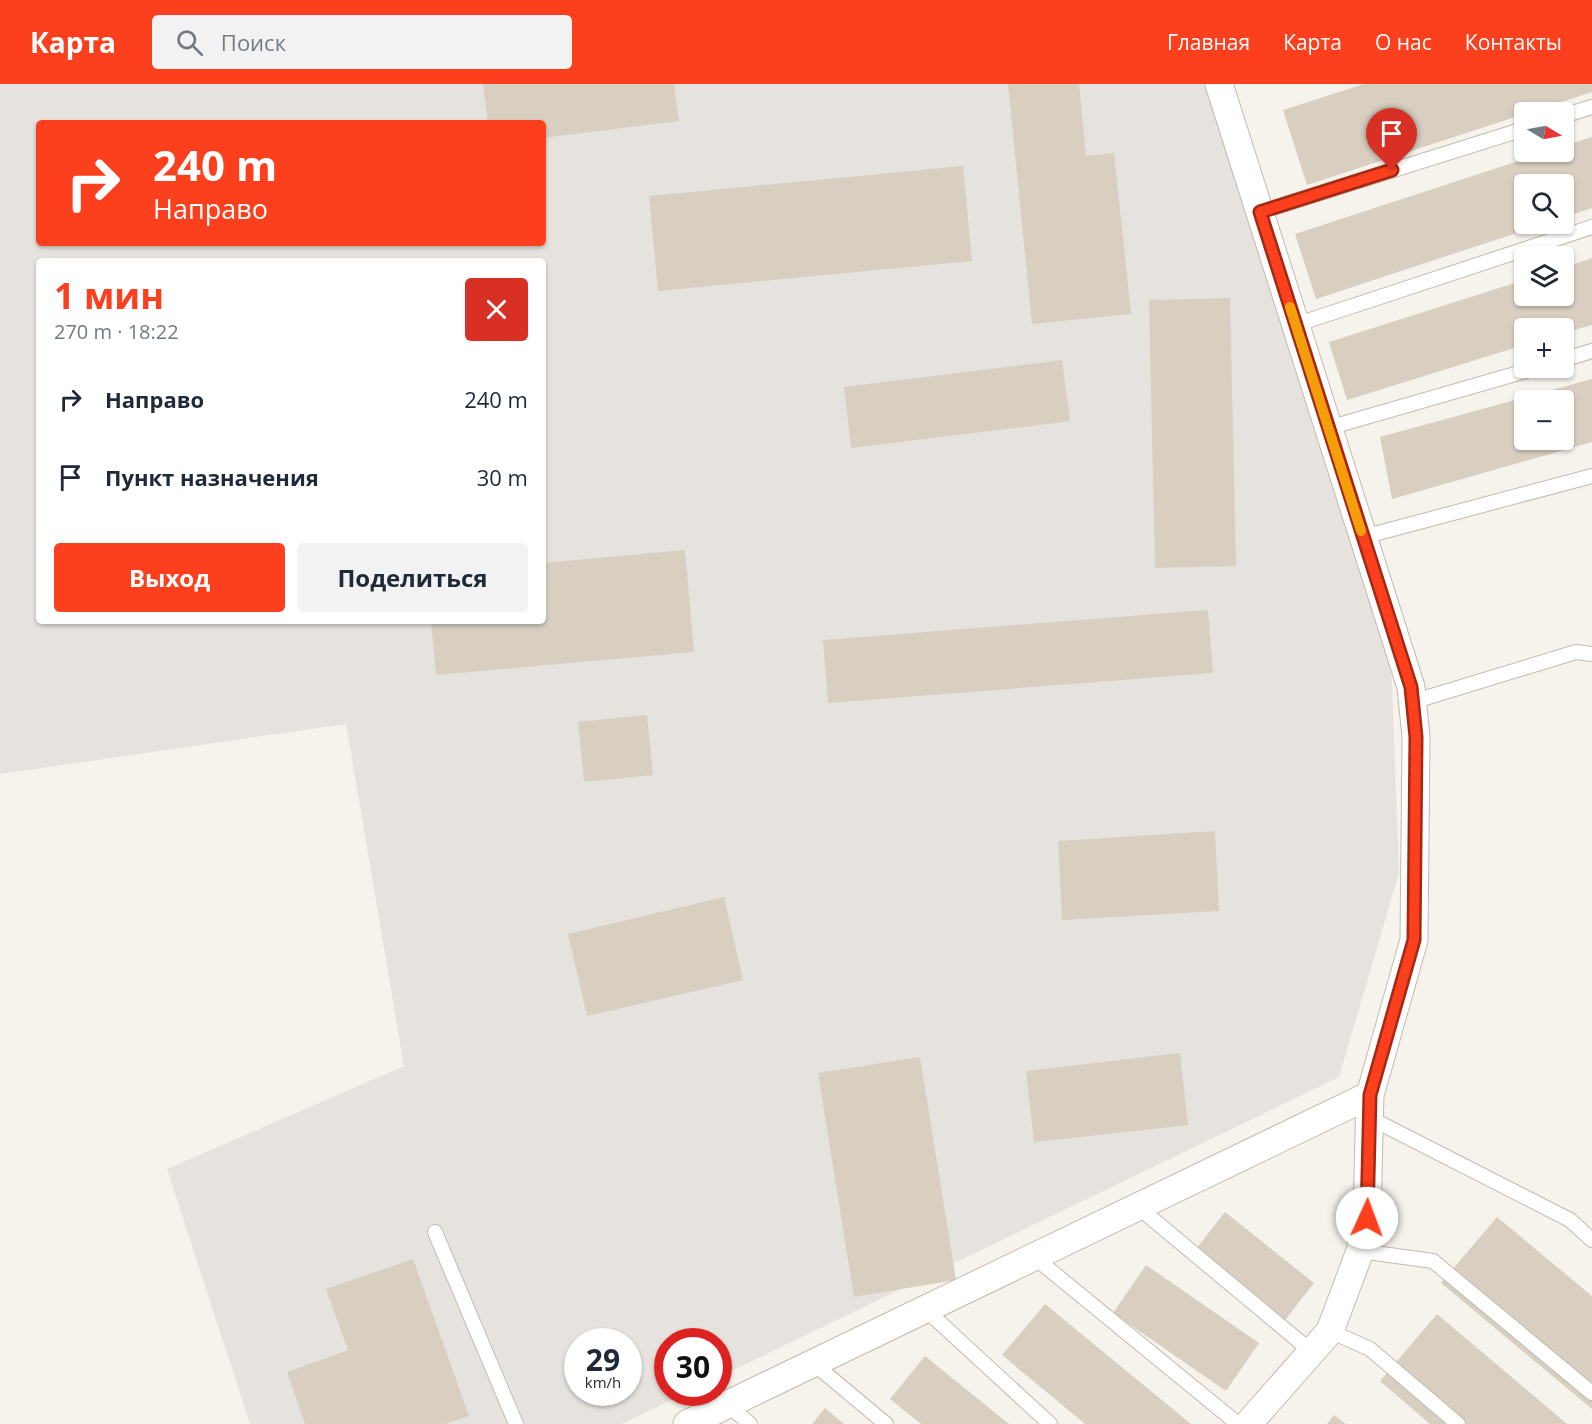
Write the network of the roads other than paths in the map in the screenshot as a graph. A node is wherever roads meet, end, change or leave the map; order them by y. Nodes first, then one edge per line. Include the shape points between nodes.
1 (1219, 84) edge
2 (1592, 107) edge
3 (1574, 113) edge
4 (1514, 132) edge
5 (1260, 212) junction
6 (1592, 227) edge
7 (1295, 325) junction
8 (1592, 351) edge
9 (1574, 357) edge
10 (1514, 374) edge
11 (1328, 428) junction
12 (1592, 476) edge
13 (1363, 537) junction
14 (1592, 654) edge
15 (1412, 702) junction
16 (1370, 1107) junction
17 (1138, 1207) junction
18 (435, 1232) dead end
19 (1592, 1240) edge
20 (1360, 1251) junction
21 (1034, 1257) junction
22 (925, 1309) junction
23 (1330, 1331) junction
24 (1312, 1352) junction
25 (813, 1363) junction
26 (1592, 1393) edge
27 (732, 1402) edge
28 (723, 1406) edge
29 (729, 1406) edge
30 (1268, 1414) edge
31 (516, 1424) edge
32 (687, 1424) edge
33 (750, 1424) edge
34 (886, 1424) edge
35 (1050, 1424) edge
36 (1238, 1424) edge
37 (1248, 1424) edge
38 (1458, 1424) edge

1 - 5 street
2 - 3 lane
4 - 5 lane
5 - 7 street
6 - 7 lane
7 - 11 street
8 - 9 lane
10 - 11 lane
11 - 13 street
12 - 13 lane
13 - 15 street via 1411,687
14 - 15 lane via 1576,652
15 - 16 street via 1416,737 1414,940
16 - 17 street
16 - 19 lane via 1570,1220
16 - 20 street via 1367,1218
17 - 21 street
17 - 24 lane
18 - 31 lane
20 - 23 street
20 - 26 lane via 1433,1261
21 - 22 street
21 - 36 lane
22 - 25 street
22 - 35 lane
23 - 24 street
23 - 38 lane via 1370,1349
24 - 30 street
25 - 27 street
25 - 34 lane
28 - 32 street
29 - 33 lane
30 - 37 street

